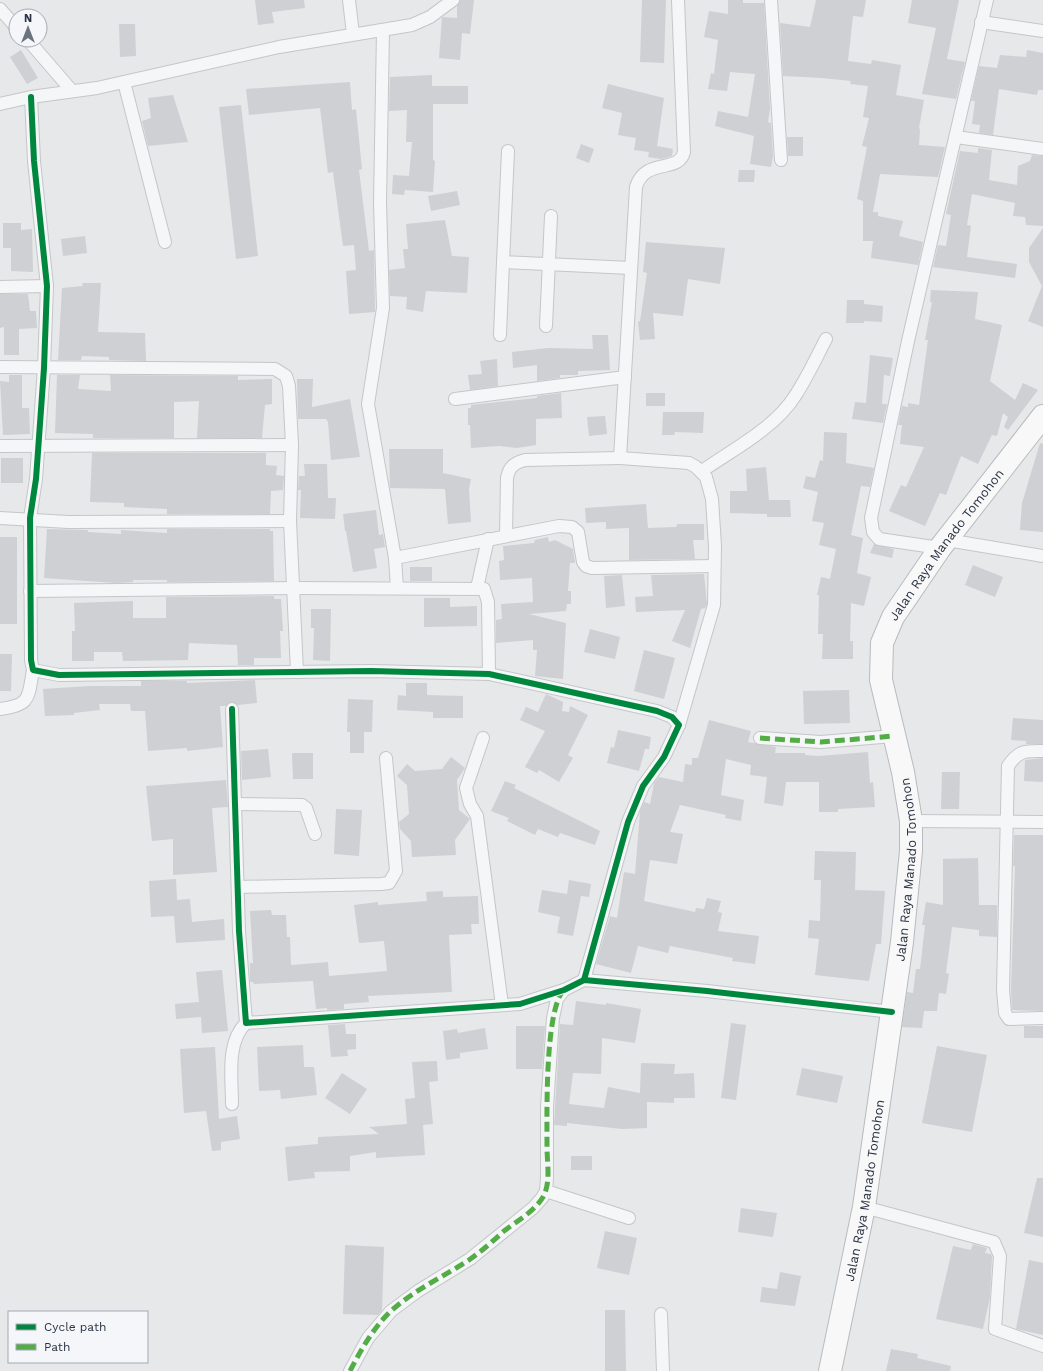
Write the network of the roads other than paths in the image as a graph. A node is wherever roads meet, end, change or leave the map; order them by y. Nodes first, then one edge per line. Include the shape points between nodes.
1 (349, 0) edge
2 (452, 0) edge
3 (678, 0) edge
4 (771, 0) edge
5 (987, 0) edge
6 (0, 9) edge
7 (8, 18) edge
8 (981, 22) junction
9 (383, 31) junction
10 (1043, 31) edge
11 (353, 34) junction
12 (35, 48) edge
13 (124, 82) junction
14 (72, 91) junction
15 (31, 97) junction
16 (0, 104) edge
17 (956, 137) junction
18 (1043, 149) edge
19 (508, 151) dead end
20 (781, 160) dead end
21 (551, 216) dead end
22 (165, 242) dead end
23 (503, 262) junction
24 (549, 264) junction
25 (631, 268) junction
26 (46, 286) junction
27 (0, 287) edge
28 (546, 326) dead end
29 (500, 335) dead end
30 (826, 339) dead end
31 (0, 367) edge
32 (44, 368) junction
33 (625, 377) junction
34 (455, 399) dead end
35 (1043, 416) edge
36 (0, 446) edge
37 (38, 446) junction
38 (292, 446) junction
39 (620, 458) junction
40 (702, 471) junction
41 (0, 518) edge
42 (30, 518) junction
43 (290, 521) junction
44 (506, 535) junction
45 (488, 539) junction
46 (943, 544) junction
47 (1043, 556) edge
48 (395, 558) junction
49 (714, 566) junction
50 (294, 588) junction
51 (397, 588) junction
52 (477, 588) junction
53 (30, 591) junction
54 (33, 670) junction
55 (297, 672) junction
56 (489, 674) junction
57 (0, 709) edge
58 (232, 709) dead end
59 (679, 725) junction
60 (894, 736) junction
61 (483, 738) dead end
62 (760, 738) dead end
63 (1043, 751) edge
64 (386, 758) dead end
65 (235, 804) junction
66 (911, 821) junction
67 (1043, 822) edge
68 (1006, 823) junction
69 (315, 834) dead end
70 (238, 887) junction
71 (584, 980) junction
72 (564, 990) junction
73 (502, 1005) junction
74 (892, 1012) junction
75 (1043, 1018) edge
76 (246, 1023) junction
77 (232, 1104) dead end
78 (546, 1191) junction
79 (864, 1207) junction
80 (629, 1218) dead end
81 (661, 1314) dead end
82 (1043, 1346) edge
83 (350, 1371) edge
84 (663, 1371) edge
85 (830, 1371) edge

1 - 11 street
2 - 9 street via 421,22
3 - 25 street via 684,152 678,163 648,170 638,182
4 - 20 street
5 - 8 street
6 - 7 street
8 - 10 street
8 - 17 street
9 - 11 street
9 - 48 street via 380,202 383,308 368,404
11 - 13 street via 271,48
12 - 14 street
13 - 14 street
13 - 22 street
14 - 15 street
15 - 16 street
15 - 26 street via 34,161
17 - 18 street
17 - 46 street via 908,341 871,518 873,532 879,540
19 - 23 street
21 - 24 street
23 - 24 street
23 - 29 street
24 - 25 street
24 - 28 street
25 - 33 street
26 - 27 street
26 - 32 street
30 - 40 street via 795,397 785,409 769,424
31 - 32 street
32 - 37 street
32 - 38 street via 275,369 286,376 289,383
33 - 34 street
33 - 39 street
35 - 46 highway, Jalan Raya Manado Tomohon
36 - 37 street
37 - 38 street
37 - 42 street
38 - 43 street
39 - 40 street via 689,463
39 - 44 street via 525,460 515,463 508,471 507,478
40 - 49 street via 712,500 716,546
41 - 42 street
42 - 43 street via 68,522
42 - 53 street
43 - 50 street
44 - 45 street
44 - 49 street via 559,526 572,527 579,535 584,562 592,568
45 - 48 street
45 - 52 street
46 - 47 street
46 - 60 highway, Jalan Raya Manado Tomohon via 893,617 882,643 882,680
48 - 51 street
49 - 59 street via 714,605
50 - 51 street
50 - 53 street
50 - 55 street
51 - 52 street
52 - 56 street via 486,591 488,602
53 - 54 street
54 - 55 street via 59,675
54 - 57 street via 24,703
55 - 56 street
56 - 59 street via 657,711 672,717
58 - 65 street
59 - 71 street via 664,757 642,786 628,822
60 - 62 street via 821,742
60 - 66 highway, Jalan Raya Manado Tomohon
61 - 73 street via 466,788 470,804 477,816
63 - 68 street via 1023,751 1013,758 1008,766
64 - 70 street via 396,871 389,883
65 - 69 street via 302,805 306,808
65 - 70 street
66 - 68 street
66 - 74 highway, Jalan Raya Manado Tomohon via 910,859
67 - 68 street
68 - 75 street via 1002,990 1005,1013 1009,1019
70 - 76 street
71 - 72 street
71 - 74 street
72 - 73 street via 532,1001
72 - 78 street via 557,999 552,1031 547,1106
73 - 76 street
74 - 79 highway, Jalan Raya Manado Tomohon
76 - 77 street via 239,1029 234,1045
78 - 80 street
78 - 83 street via 539,1203 470,1259 391,1311 368,1338
79 - 82 street via 994,1242 1000,1256 995,1329
79 - 85 highway, Jalan Raya Manado Tomohon
81 - 84 street

